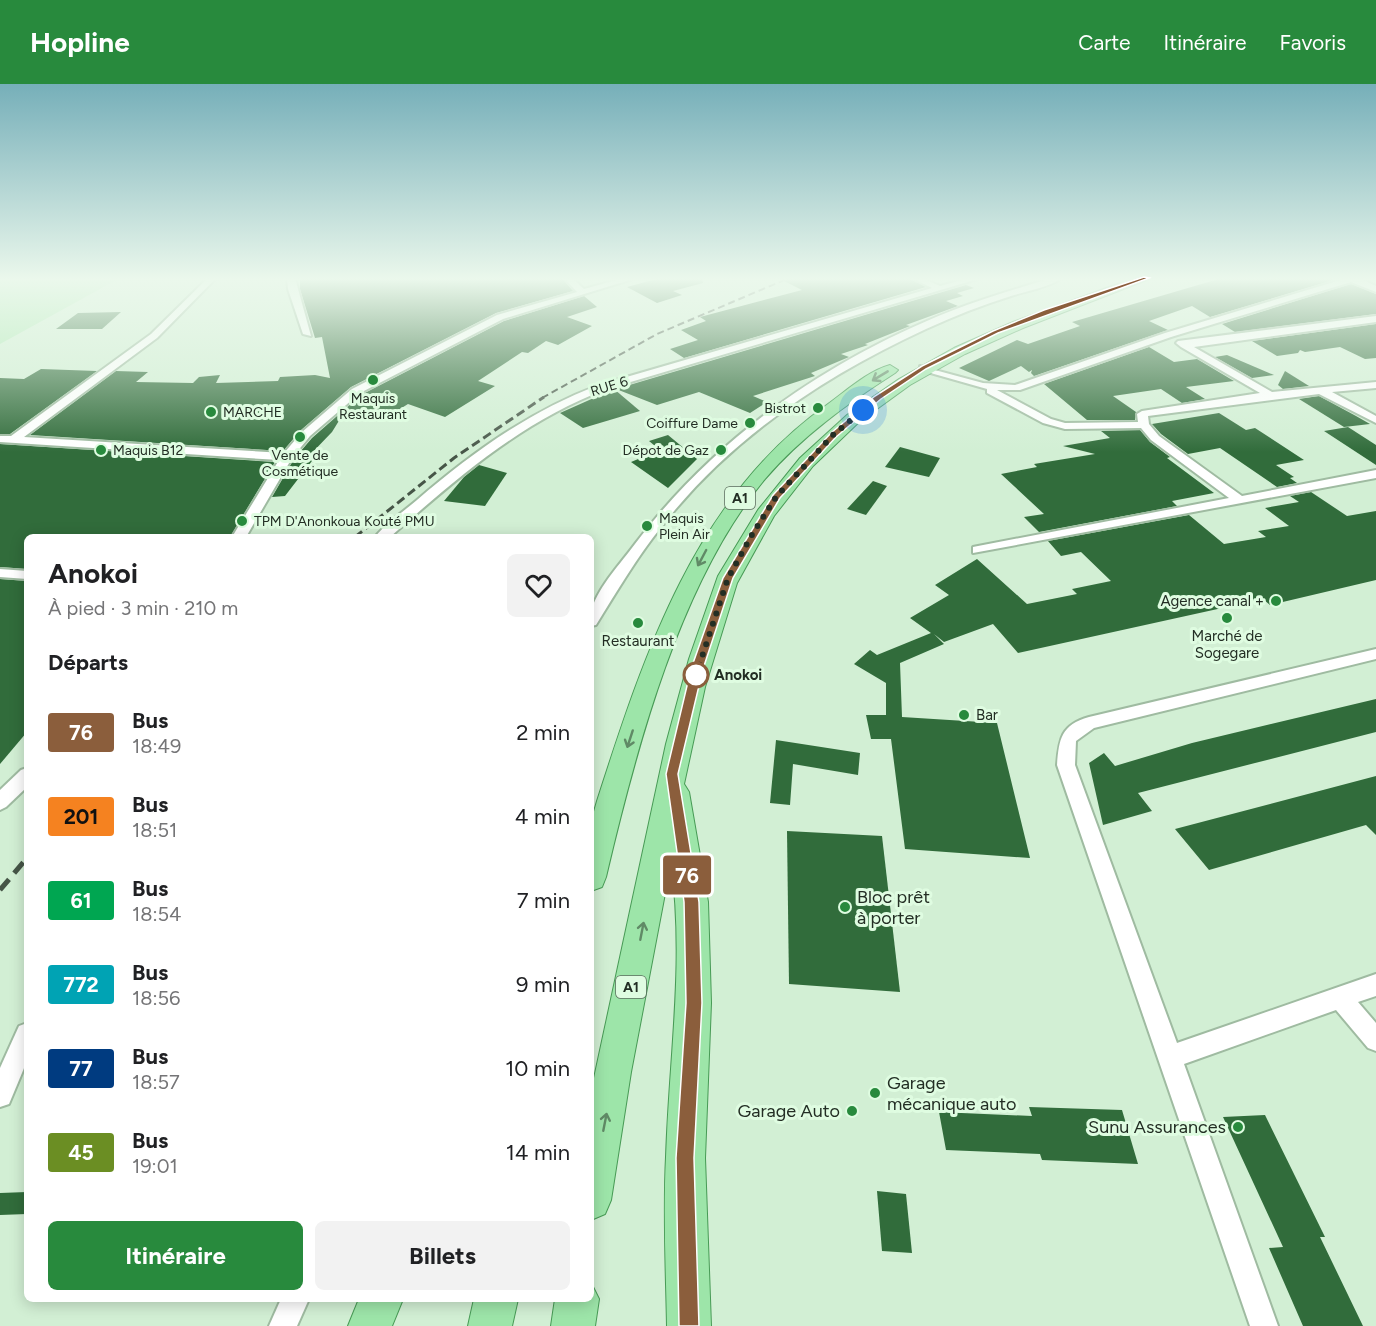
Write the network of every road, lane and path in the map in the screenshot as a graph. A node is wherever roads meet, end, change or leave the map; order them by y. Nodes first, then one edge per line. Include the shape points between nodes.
1 (154, 336) edge
2 (462, 336) edge
3 (782, 336) edge
4 (902, 336) edge
5 (955, 336) edge
6 (991, 336) edge
7 (1165, 336) edge
8 (1170, 336) edge
9 (1251, 336) edge
10 (1184, 345) junction
11 (924, 368) junction
12 (1376, 385) edge
13 (982, 386) junction
14 (1323, 392) junction
15 (1270, 395) junction
16 (1376, 420) edge
17 (1144, 425) junction
18 (0, 439) edge
19 (13, 440) junction
20 (287, 457) junction
21 (1376, 474) edge
22 (1238, 499) junction
23 (241, 534) edge
24 (386, 534) edge
25 (978, 550) dead end
26 (0, 573) edge
27 (24, 575) edge
28 (594, 616) edge
29 (1376, 654) edge
30 (672, 774) junction
31 (24, 778) edge
32 (0, 802) edge
33 (605, 819) junction
34 (594, 840) edge
35 (594, 865) edge
36 (1376, 985) edge
37 (1339, 997) junction
38 (1376, 1040) edge
39 (24, 1041) edge
40 (1170, 1057) junction
41 (0, 1095) edge
42 (594, 1184) edge
43 (294, 1302) edge
44 (380, 1302) edge
45 (495, 1302) edge
46 (577, 1302) edge
47 (283, 1326) edge
48 (370, 1326) edge
49 (490, 1326) edge
50 (573, 1326) edge
51 (689, 1326) edge
52 (1264, 1326) edge

1 - 19 street
2 - 20 street via 369,383 332,410
3 - 24 street, RUE 6 via 561,402 489,446
4 - 28 street via 866,353 778,407 744,434 671,503
5 -> 33 main road, A1 via 856,391 777,457 719,527 659,650
6 - 11 main road, A1
7 - 13 street via 1009,390
8 - 10 street
9 - 10 street
10 - 15 street
11 - 13 street
11 - 30 main road, A1 via 878,397 833,435 776,497 753,533 728,578 700,659
12 - 14 street
13 - 17 street via 1047,421 1065,426
14 - 15 street
14 - 16 street
15 - 17 street via 1149,412 1142,414
17 - 22 street via 1172,452
18 - 19 street
19 - 20 street
20 - 23 street
21 - 22 street
22 - 25 street
26 - 27 street
29 - 40 street via 1089,723 1068,738 1066,765
42 -> 30 main road, A1
30 - 51 main road via 692,902 694,1003 685,1158
31 - 32 street
33 - 34 main road
33 - 35 main road, A1
36 - 37 street
37 - 38 street
37 - 40 street
39 - 41 street
40 - 52 street
43 - 47 street
44 - 48 main road
45 - 49 main road
46 - 50 main road

